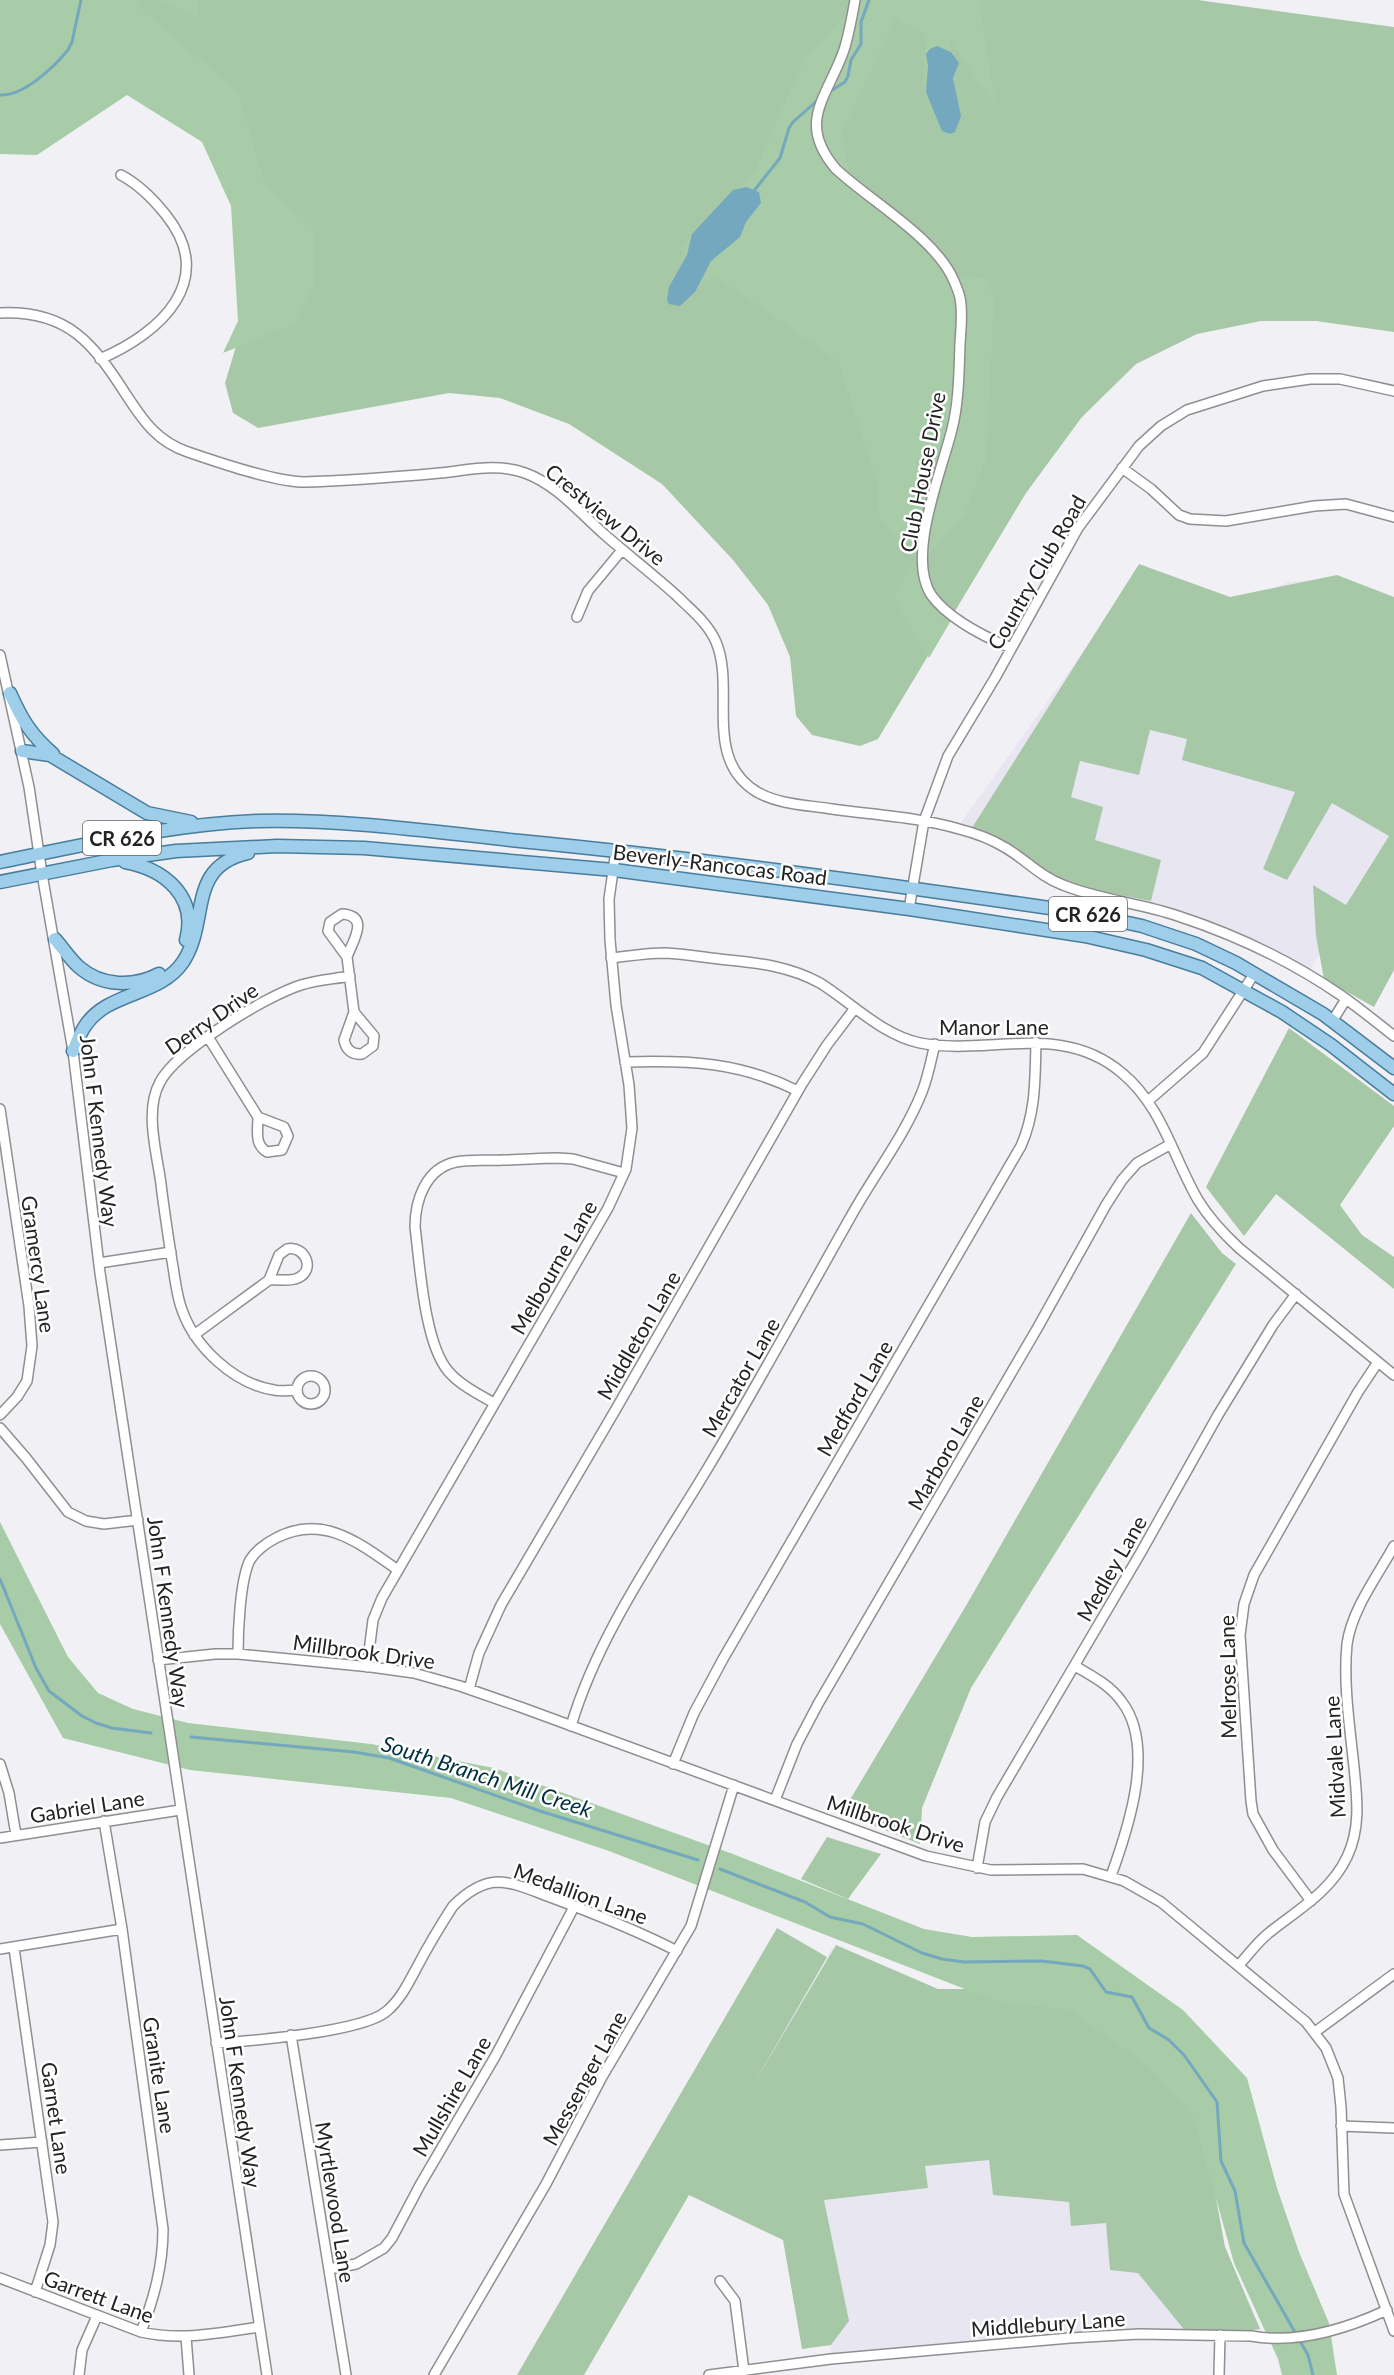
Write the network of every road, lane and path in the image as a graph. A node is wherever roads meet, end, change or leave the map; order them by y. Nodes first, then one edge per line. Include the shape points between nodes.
1 (855, 0) edge
2 (121, 175) dead end
3 (0, 313) edge
4 (100, 358) junction
5 (1394, 391) edge
6 (1122, 468) junction
7 (1394, 517) edge
8 (622, 550) junction
9 (577, 617) dead end
10 (1011, 648) junction
11 (0, 655) edge
12 (10, 693) junction
13 (22, 751) junction
14 (61, 761) junction
15 (924, 821) junction
16 (207, 825) junction
17 (278, 846) junction
18 (616, 850) junction
19 (39, 854) junction
20 (112, 860) junction
21 (0, 862) edge
22 (614, 870) junction
23 (42, 874) junction
24 (0, 882) edge
25 (912, 888) junction
26 (909, 909) junction
27 (55, 939) junction
28 (346, 957) dead end
29 (611, 958) junction
30 (1254, 974) junction
31 (350, 976) junction
32 (1244, 990) junction
33 (1346, 999) junction
34 (855, 1008) junction
35 (354, 1012) dead end
36 (1333, 1020) junction
37 (1394, 1036) edge
38 (208, 1037) junction
39 (1036, 1042) junction
40 (935, 1044) junction
41 (73, 1051) junction
42 (626, 1062) junction
43 (1394, 1068) edge
44 (798, 1091) junction
45 (1394, 1094) edge
46 (1148, 1101) junction
47 (0, 1109) edge
48 (258, 1117) dead end
49 (1171, 1144) junction
50 (624, 1173) junction
51 (171, 1252) junction
52 (99, 1263) junction
53 (268, 1280) junction
54 (1296, 1294) junction
55 (194, 1335) junction
56 (1378, 1362) junction
57 (1394, 1376) edge
58 (297, 1390) dead end
59 (494, 1403) junction
60 (0, 1415) edge
61 (0, 1428) edge
62 (138, 1520) junction
63 (1394, 1546) edge
64 (398, 1570) junction
65 (238, 1654) junction
66 (158, 1659) junction
67 (367, 1666) junction
68 (1075, 1666) junction
69 (469, 1689) junction
70 (571, 1726) junction
71 (0, 1764) edge
72 (673, 1764) junction
73 (735, 1785) junction
74 (775, 1800) junction
75 (180, 1810) junction
76 (104, 1821) junction
77 (16, 1835) junction
78 (0, 1838) edge
79 (977, 1868) junction
80 (1111, 1876) junction
81 (1311, 1901) junction
82 (574, 1906) junction
83 (122, 1929) junction
84 (14, 1948) junction
85 (0, 1949) edge
86 (677, 1951) junction
87 (1239, 1965) junction
88 (1394, 1974) edge
89 (1315, 2032) junction
90 (291, 2035) junction
91 (216, 2043) junction
92 (1341, 2126) junction
93 (1394, 2128) edge
94 (42, 2142) junction
95 (0, 2145) edge
96 (329, 2269) junction
97 (0, 2278) edge
98 (720, 2282) dead end
99 (35, 2292) junction
100 (1387, 2310) junction
101 (97, 2316) junction
102 (259, 2327) junction
103 (1394, 2331) edge
104 (141, 2332) junction
105 (1220, 2335) junction
106 (186, 2337) junction
107 (744, 2371) junction
108 (79, 2375) edge
109 (189, 2375) edge
110 (267, 2375) edge
111 (346, 2375) edge
112 (434, 2375) edge
113 (709, 2375) edge
114 (1219, 2375) edge

1 - 10 street, Club House Drive via 844,50 818,111 818,142 836,169 935,252 960,296 953,426 929,510 922,573 940,605 972,629
2 - 4 street via 153,201 179,231 186,251 186,275 179,296 165,316 132,343
3 - 4 street, Crestview Drive via 28,313 61,323 80,335
4 - 8 street, Crestview Drive via 154,434 177,448 298,482 366,480 486,467 514,470 555,490
5 - 6 street, Country Club Road via 1332,378 1263,386 1173,417 1149,436
6 - 7 street via 1179,515 1190,519 1226,521 1346,504
6 - 10 street, Country Club Road via 1078,528
8 - 9 street via 588,591
8 - 15 street, Crestview Drive via 698,616 715,640 722,670 726,746 737,773 747,784 786,802
10 - 15 street, Country Club Road via 948,756
11 - 12 street, John F Kennedy Way
12 - 13 street, John F Kennedy Way
12 - 14 main road via 35,738
13 - 14 main road
13 - 19 street, John F Kennedy Way
14 - 16 main road via 147,813
15 - 25 street, Country Club Road
15 - 33 street, Crestview Drive via 993,840 1065,886 1176,915 1235,937 1292,965
16 - 18 main road, Beverly-Rancocas Road / CR 626 via 259,821 329,824
16 - 19 main road, Beverly-Rancocas Road / CR 626
17 - 20 main road, Beverly-Rancocas Road / CR 626 via 177,851
17 - 22 main road, Beverly-Rancocas Road / CR 626 via 364,848
17 - 41 main road via 232,856 219,864 203,893 191,948 182,964 156,985 108,1004 95,1014
18 - 22 street, Melbourne Lane
18 - 25 main road, Beverly-Rancocas Road / CR 626
19 - 21 main road, Beverly-Rancocas Road / CR 626
19 - 23 street, John F Kennedy Way
20 - 23 main road, Beverly-Rancocas Road / CR 626
20 - 27 main road via 155,871 184,901 189,931 176,960 148,980 115,983 78,967
22 - 26 main road, Beverly-Rancocas Road / CR 626
22 - 29 street, Melbourne Lane via 608,911
23 - 24 main road, Beverly-Rancocas Road / CR 626
23 - 27 street, John F Kennedy Way
25 - 26 street, Country Club Road
25 - 30 main road, Beverly-Rancocas Road / CR 626 via 1077,912 1142,926 1196,944
26 - 32 main road, Beverly-Rancocas Road / CR 626 via 1085,936 1146,950 1202,968
27 - 41 street, John F Kennedy Way
28 - 31 street
29 - 34 street, Manor Lane via 663,953 772,965 817,982
29 - 42 street, Melbourne Lane
30 - 32 street
30 - 36 main road, Beverly-Rancocas Road / CR 626
31 - 35 street
31 - 38 street, Derry Drive via 289,990
32 - 45 main road, Beverly-Rancocas Road / CR 626 via 1331,1045
32 - 46 street via 1203,1053
33 - 36 street
33 - 37 street, Crestview Drive
34 - 40 street, Manor Lane via 902,1037
34 - 44 street, Middleton Lane
36 - 43 main road, Beverly-Rancocas Road / CR 626
38 - 48 street
38 - 51 street, Derry Drive via 174,1063 155,1096 154,1134
39 - 40 street, Manor Lane
39 - 46 street, Manor Lane via 1071,1047 1097,1057 1120,1071
39 - 72 street, Medford Lane via 1034,1105 1021,1146 723,1659
40 - 70 street, Mercator Lane via 923,1091 912,1114 849,1218 764,1375 618,1619 586,1679
41 - 52 street, John F Kennedy Way
42 - 44 street via 688,1061 728,1066 753,1071
42 - 50 street, Melbourne Lane via 632,1128
44 - 69 street, Middleton Lane via 501,1605 479,1653
46 - 49 street, Manor Lane
47 - 60 street, Gramercy Lane via 32,1346 27,1381
49 - 54 street, Manor Lane via 1198,1200 1217,1226
49 - 74 street, Marboro Lane via 1137,1163 1102,1212 822,1698
50 - 59 street, Melbourne Lane via 608,1208
50 - 59 street via 573,1159 465,1161 436,1172 421,1191 415,1227 436,1348 449,1371
51 - 52 street
51 - 55 street, Derry Drive via 179,1301
52 - 62 street, John F Kennedy Way
53 - 53 street via 299,1278 308,1265 304,1254 296,1249 282,1251
53 - 55 street
54 - 56 street, Manor Lane
54 - 68 street, Medley Lane via 1273,1324 1218,1415
55 - 58 street, Derry Drive via 216,1360 237,1375 274,1390
56 - 57 street, Manor Lane
56 - 81 street, Melrose Lane via 1254,1575 1241,1619 1248,1786 1253,1814 1273,1850
59 - 64 street, Melbourne Lane
61 - 62 street via 68,1512 104,1524
62 - 66 street, John F Kennedy Way
63 - 81 street, Midvale Lane via 1356,1614 1348,1642 1347,1677 1358,1806 1355,1837 1339,1872
64 - 65 street via 362,1545 330,1531 310,1528 273,1540 255,1553 249,1563
64 - 67 street, Melbourne Lane via 377,1609
65 - 66 street, Millbrook Drive
65 - 67 street, Millbrook Drive
66 - 75 street, John F Kennedy Way
67 - 69 street, Millbrook Drive via 414,1673
68 - 79 street, Medley Lane via 990,1809
68 - 80 street via 1115,1693 1134,1727 1135,1798
69 - 70 street, Millbrook Drive
70 - 72 street, Millbrook Drive
71 - 77 street
72 - 73 street, Millbrook Drive
73 - 74 street, Millbrook Drive
73 - 86 street, Messenger Lane via 698,1910
74 - 79 street, Millbrook Drive via 909,1850
75 - 76 street, Gabriel Lane
75 - 91 street, John F Kennedy Way
76 - 77 street, Gabriel Lane
76 - 83 street, Granite Lane
77 - 78 street, Gabriel Lane
79 - 80 street, Millbrook Drive via 1083,1869
80 - 87 street, Millbrook Drive via 1161,1902
81 - 87 street, Midvale Lane via 1261,1940
82 - 86 street, Medallion Lane
82 - 90 street, Medallion Lane via 510,1884 485,1884 474,1889 453,1906 403,1992 387,2012 365,2023
82 - 96 street, Mullshire Lane via 496,2055 392,2238 384,2248 356,2264
83 - 84 street
83 - 104 street, Granite Lane via 163,2229 158,2280
84 - 85 street
84 - 94 street, Garnet Lane
86 - 112 street, Messenger Lane
87 - 89 street, Millbrook Drive
88 - 89 street
89 - 92 street, Millbrook Drive via 1338,2078
90 - 91 street, Medallion Lane
90 - 96 street, Myrtlewood Lane
91 - 102 street, John F Kennedy Way
92 - 93 street
92 - 100 street, Millbrook Drive via 1347,2208
94 - 95 street
94 - 99 street, Garnet Lane via 53,2222
96 - 111 street, Myrtlewood Lane
97 - 99 street, Garrett Lane
98 - 107 street via 735,2301
99 - 101 street, Garrett Lane
100 - 103 street, Millbrook Drive
100 - 105 street, Middlebury Lane via 1326,2332 1266,2339
101 - 104 street, Garrett Lane
101 - 108 street via 82,2350
102 - 106 street, Garrett Lane
102 - 110 street, John F Kennedy Way
104 - 106 street, Garrett Lane
105 - 107 street, Middlebury Lane via 1122,2334 831,2359
105 - 114 street
106 - 109 street
107 - 113 street, Middlebury Lane

